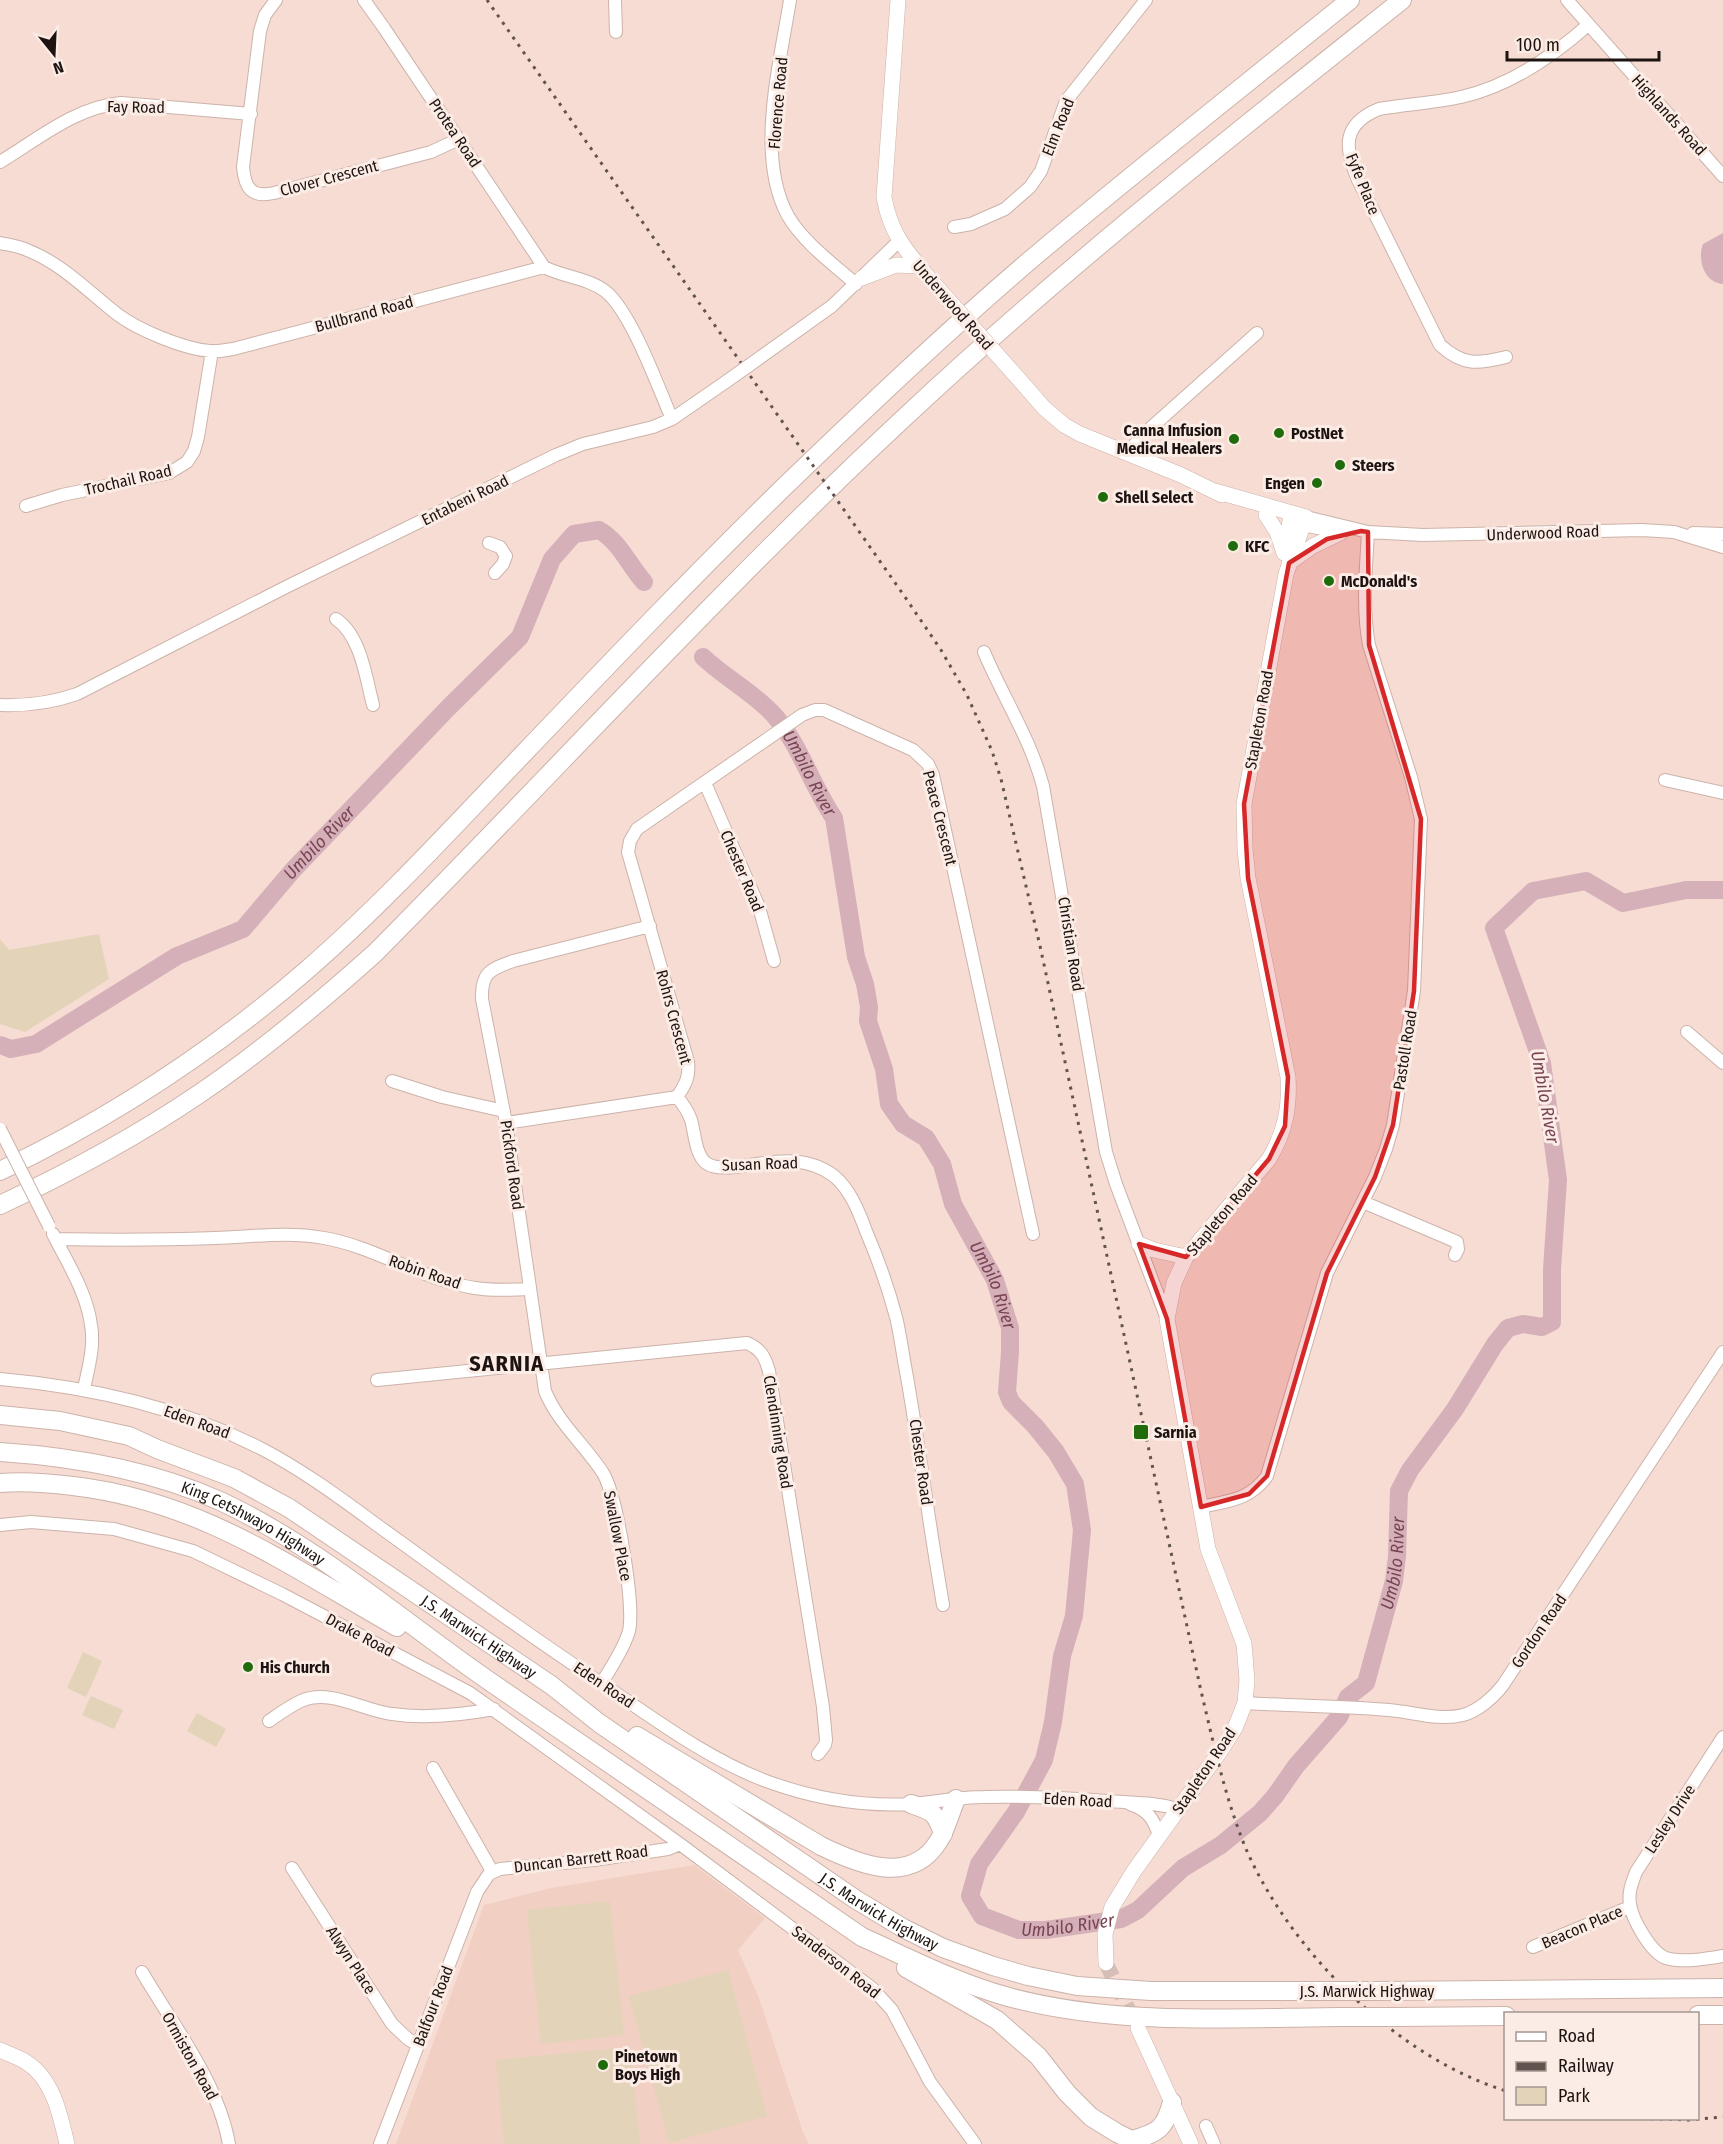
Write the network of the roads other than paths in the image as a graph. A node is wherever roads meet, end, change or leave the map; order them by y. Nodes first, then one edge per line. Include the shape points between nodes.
1 (276, 0) edge
2 (364, 0) edge
3 (615, 0) edge
4 (790, 0) edge
5 (898, 0) edge
6 (1146, 0) edge
7 (1350, 0) edge
8 (1402, 0) edge
9 (1567, 0) edge
10 (1588, 25) junction
11 (616, 32) dead end
12 (251, 114) junction
13 (459, 139) junction
14 (0, 162) edge
15 (1723, 176) edge
16 (954, 227) dead end
17 (899, 241) junction
18 (0, 243) edge
19 (544, 267) junction
20 (923, 271) junction
21 (859, 281) junction
22 (1257, 333) dead end
23 (212, 351) junction
24 (1506, 357) dead end
25 (672, 419) junction
26 (1127, 453) junction
27 (1215, 491) junction
28 (26, 506) dead end
29 (1266, 514) junction
30 (1298, 519) junction
31 (1364, 531) junction
32 (1674, 532) junction
33 (1340, 533) junction
34 (1723, 534) edge
35 (489, 543) dead end
36 (1723, 547) edge
37 (1286, 565) junction
38 (495, 573) dead end
39 (336, 619) dead end
40 (984, 652) dead end
41 (0, 705) edge
42 (373, 705) dead end
43 (1665, 780) dead end
44 (705, 783) junction
45 (1723, 793) edge
46 (650, 926) junction
47 (774, 961) dead end
48 (1687, 1032) dead end
49 (1723, 1063) edge
50 (392, 1081) dead end
51 (677, 1097) junction
52 (505, 1117) junction
53 (0, 1129) edge
54 (0, 1171) edge
55 (1363, 1202) junction
56 (0, 1205) edge
57 (1034, 1234) dead end
58 (56, 1239) junction
59 (1139, 1244) junction
60 (1455, 1255) dead end
61 (1186, 1257) junction
62 (529, 1289) junction
63 (897, 1319) joint
64 (1167, 1319) junction
65 (1723, 1352) edge
66 (540, 1365) junction
67 (0, 1379) edge
68 (377, 1380) dead end
69 (84, 1389) junction
70 (0, 1415) edge
71 (0, 1426) edge
72 (157, 1449) junction
73 (0, 1452) edge
74 (0, 1483) edge
75 (1201, 1507) junction
76 (0, 1525) edge
77 (943, 1605) dead end
78 (472, 1670) junction
79 (602, 1683) junction
80 (550, 1685) junction
81 (1245, 1703) junction
82 (494, 1708) junction
83 (269, 1720) dead end
84 (1723, 1737) edge
85 (818, 1754) dead end
86 (433, 1768) dead end
87 (956, 1799) junction
88 (1126, 1802) junction
89 (911, 1804) junction
90 (1178, 1809) junction
91 (943, 1834) junction
92 (1159, 1836) junction
93 (680, 1844) junction
94 (292, 1868) dead end
95 (492, 1871) junction
96 (1630, 1906) junction
97 (862, 1937) junction
98 (1533, 1947) dead end
99 (1723, 1956) edge
100 (1106, 1963) tunnel mouth
101 (142, 1972) dead end
102 (1723, 1988) edge
103 (1699, 2015) edge
104 (1723, 2015) edge
105 (1504, 2016) edge
106 (1137, 2028) tunnel mouth
107 (418, 2045) junction
108 (0, 2050) edge
109 (1172, 2102) junction
110 (1206, 2126) dead end
111 (1135, 2142) edge
112 (67, 2144) edge
113 (229, 2144) edge
114 (380, 2144) edge
115 (975, 2144) edge
116 (1191, 2144) edge
117 (1214, 2144) edge

1 - 12 street, Clover Crescent via 260,31
2 - 13 street, Protea Road
3 - 11 street
4 - 21 street, Florence Road via 772,123 779,195 797,229
5 - 17 main road, Underwood Road via 884,197 890,224
6 - 16 street, Elm Road via 1066,101 1041,171 1030,187 1005,209
7 - 54 highway via 1024,265 900,377 673,597 414,868 306,970 177,1071 102,1118
8 - 56 highway via 1055,283 907,415 697,621 375,953 315,1006 195,1097 99,1155
9 - 10 street, Highlands Road
10 - 15 street, Highlands Road
10 - 24 street, Fyfe Place via 1515,77 1461,98 1379,109 1356,124 1349,139 1349,155 1358,180 1440,345 1450,354 1471,362
12 - 13 street, Clover Crescent via 244,175 250,190 264,195 431,152
12 - 14 street, Fay Road via 106,104 84,111
13 - 19 street, Protea Road
17 - 20 main road, Underwood Road
17 - 21 street, Entabeni Road
18 - 23 street, Bullbrand Road via 38,255 140,328
19 - 23 street, Bullbrand Road via 233,350
19 - 25 street via 604,290 616,302 628,320
20 - 21 main road via 896,265
20 - 26 main road, Underwood Road, bridge via 1044,408 1080,434
21 - 25 street, Entabeni Road, bridge via 814,320
22 - 26 street
23 - 28 street, Trochail Road via 198,437 187,462 169,472
25 - 41 street, Entabeni Road via 556,455 77,694 28,706
26 - 27 main road, Underwood Road
27 - 29 main road, Underwood Road
27 - 30 main road, Underwood Road
29 - 30 main road, Underwood Road
29 - 37 main road via 1277,532
30 - 31 street, Underwood Road
30 - 33 street, Underwood Road
30 - 37 main road, Stapleton Road
31 - 32 street, Underwood Road via 1456,536
31 - 33 street, Underwood Road
31 - 55 street, Pastoll Road via 1369,645 1412,777 1421,819 1412,1008 1393,1125
32 - 34 street
32 - 36 street, Underwood Road
33 - 37 main road
35 - 38 street via 500,547 506,556
37 - 61 main road, Stapleton Road via 1244,804 1244,826 1248,878 1290,1101 1285,1126 1269,1159
39 - 42 street via 355,643
40 - 59 street, Christian Road via 1032,749 1043,786 1103,1135 1116,1184
43 - 45 street
44 - 46 street, Peace Crescent via 637,830 630,841 628,852
44 - 47 street, Chester Road via 759,907
44 - 57 street, Peace Crescent via 815,710 830,712 914,750 928,764
46 - 51 street, Rohrs Crescent via 688,1062 689,1073
46 - 52 street, Pickford Road via 513,961 485,976 482,999
48 - 49 street
50 - 52 street
51 - 52 street
51 - 63 street, Susan Road via 691,1119 702,1158 713,1166 798,1161 836,1178 857,1210 882,1269
52 - 62 street, Pickford Road
53 - 58 street, bridge
55 - 60 street via 1457,1242
55 - 75 street, Pastoll Road via 1321,1291 1267,1476 1249,1494
58 - 62 street, Robin Road via 283,1235 324,1238 473,1288
58 - 69 street via 92,1324
59 - 61 main road
59 - 64 street, Christian Road
61 - 64 main road, Stapleton Road via 1174,1283
62 - 66 street, Pickford Road
63 - 77 street, Chester Road
64 - 75 main road, Stapleton Road
65 - 81 street, Gordon Road via 1497,1693 1482,1705 1464,1715 1446,1717 1360,1708
66 - 68 street, Clendinning Road
66 - 79 street, Swallow Place via 548,1399 605,1476 615,1503 631,1612 627,1637
66 - 85 street, Clendinning Road via 747,1343 761,1351 769,1371 823,1707 826,1740
67 - 69 street, Eden Road
69 - 79 street, Eden Road via 181,1415 265,1451 319,1483
70 - 72 highway via 92,1426
71 - 72 highway
72 - 80 highway, J.S. Marwick Highway via 234,1478 289,1508
73 - 78 highway, King Cetshwayo Highway via 106,1465 150,1476 221,1502 285,1536
74 - 78 highway via 98,1489 202,1519 262,1548
75 - 81 main road, Stapleton Road via 1208,1549 1244,1644
76 - 82 street, Drake Road via 31,1522 114,1529 194,1551
78 - 97 highway, J.S. Marwick Highway
79 - 89 street, Eden Road via 713,1756 766,1781 848,1802
80 - 91 highway via 851,1861 873,1867 901,1866 931,1851
80 - 102 highway, J.S. Marwick Highway, bridge via 599,1723 903,1928 943,1948 1028,1976 1098,1988 1151,1991
81 - 90 main road, Stapleton Road via 1235,1728
82 - 83 street via 447,1716 393,1714 314,1698 303,1700
82 - 93 street, Drake Road
84 - 96 street, Lesley Drive via 1636,1872 1629,1891
86 - 95 street, Duncan Barrett Road
87 - 88 street, Eden Road
87 - 89 street, Eden Road
87 - 91 highway
88 - 90 street, Eden Road
88 - 92 street via 1149,1814
89 - 91 highway via 931,1810
90 - 92 main road, Stapleton Road
92 - 100 main road, Stapleton Road via 1112,1907 1105,1934
93 - 95 street, Duncan Barrett Road via 668,1849
93 - 115 street, Sanderson Road via 872,1988 892,2010 930,2082
94 - 107 street, Alwyn Place via 392,2024
95 - 107 street, Balfour Road via 477,1892
96 - 98 street, Beacon Place
96 - 99 street via 1647,1940 1665,1958
97 - 105 highway, J.S. Marwick Highway, bridge via 973,1986 1080,2013 1149,2017
97 - 111 highway via 906,1968 997,2020 1038,2056 1091,2117
101 - 113 street, Ormiston Road via 217,2103
103 - 104 highway
106 - 109 main road
107 - 114 street, Balfour Road
108 - 112 main road via 25,2061 47,2084
109 - 111 highway via 1168,2118 1159,2130
109 - 116 main road
110 - 117 street

